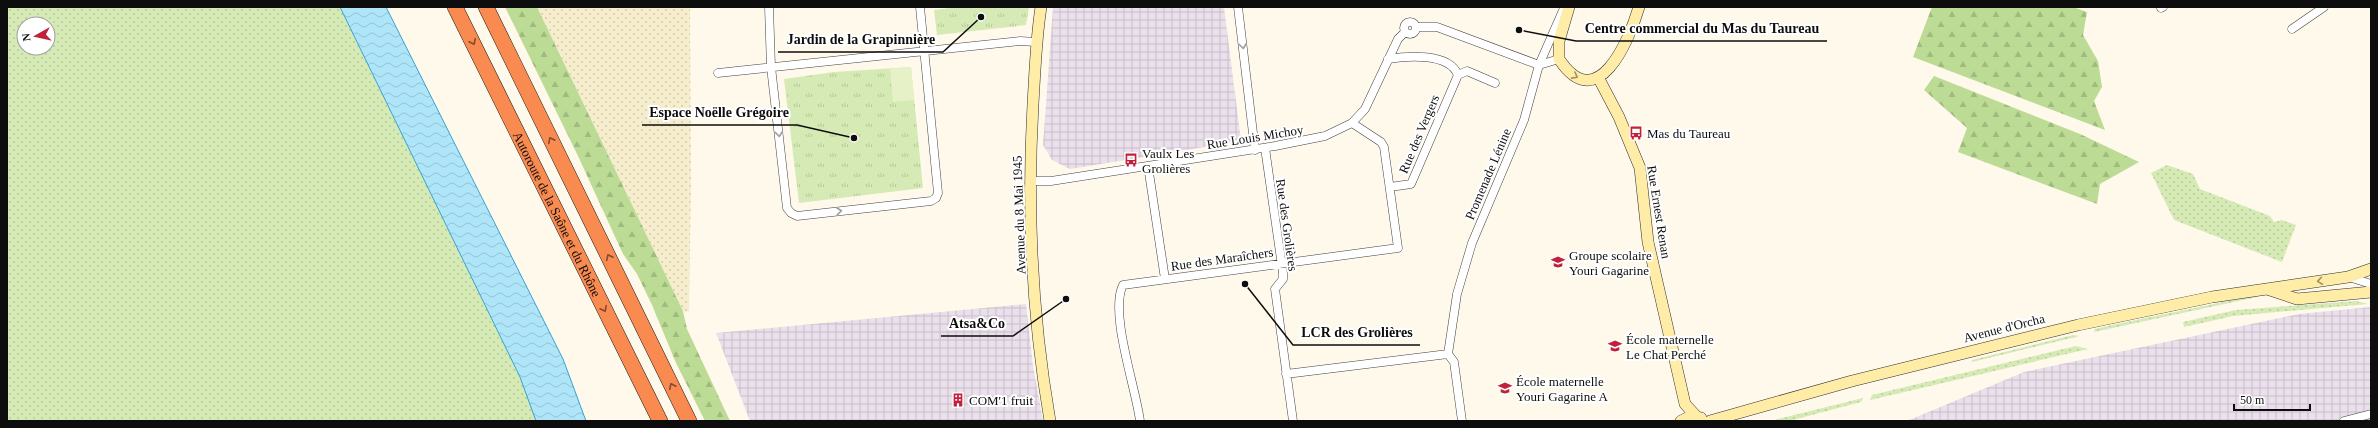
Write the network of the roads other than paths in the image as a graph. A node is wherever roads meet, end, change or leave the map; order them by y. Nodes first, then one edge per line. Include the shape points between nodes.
1 (455, 7) edge
2 (486, 7) edge
3 (769, 7) edge
4 (920, 7) edge
5 (1040, 7) edge
6 (1238, 7) edge
7 (1565, 7) edge
8 (1569, 7) edge
9 (1639, 7) edge
10 (2324, 7) edge
11 (2292, 28) dead end
12 (1036, 42) junction
13 (925, 52) junction
14 (1388, 59) junction
15 (1559, 59) junction
16 (1539, 65) junction
17 (771, 67) junction
18 (718, 73) dead end
19 (1458, 75) junction
20 (1598, 77) junction
21 (1495, 83) dead end
22 (1352, 122) junction
23 (1265, 148) junction
24 (1255, 150) junction
25 (1148, 166) junction
26 (1030, 181) junction
27 (1390, 187) junction
28 (1281, 263) junction
29 (2371, 269) edge
30 (2348, 277) junction
31 (1166, 279) junction
32 (2371, 284) edge
33 (2267, 289) junction
34 (2371, 292) edge
35 (1448, 354) junction
36 (1286, 374) junction
37 (646, 394) junction
38 (1685, 404) junction
39 (1751, 409) junction
40 (2371, 414) edge
41 (1700, 419) edge
42 (1682, 420) edge
43 (651, 421) edge
44 (660, 421) edge
45 (689, 421) edge
46 (1050, 421) edge
47 (1140, 421) edge
48 (1293, 421) edge
49 (1462, 421) edge
50 (1710, 421) edge
51 (1737, 421) edge
52 (2344, 421) edge

1 -> 37 highway, Autoroute de la Saône et du Rhône
45 -> 2 highway
3 - 17 street
4 - 13 street
5 - 12 street, Avenue du 8 Mai 1945
6 -> 24 street
7 - 16 street, Promenade Lénine
8 - 15 street via 1559,41
9 - 20 street via 1632,30 1619,56 1611,67
10 - 11 street
12 - 13 street via 1020,41
12 - 26 street, Avenue du 8 Mai 1945
13 - 17 street
17 -> 13 street via 787,208 797,216 931,201 936,198 938,193
14 - 16 street, Rue Louis Michoy via 1398,39 1405,32 1404,25 1409,22 1417,27 1437,27
14 - 19 street via 1408,56 1432,58 1452,66
14 - 22 street, Rue Louis Michoy via 1365,109
15 - 16 street
15 -> 20 street via 1573,76 1584,80
16 - 35 street, Promenade Lénine via 1524,120 1472,243 1457,294
17 - 18 street
19 - 21 street via 1467,72
19 - 27 street, Rue des Vergers via 1411,184
20 - 38 street, Rue Ernest Renan via 1640,168 1648,242
22 - 23 street, Rue Louis Michoy via 1325,136
22 - 27 street via 1381,142
23 - 24 street, Rue Louis Michoy
23 - 28 street, Rue des Grolières
24 - 25 street, Rue Louis Michoy
25 - 26 street, Rue Louis Michoy via 1051,181
25 - 31 street, Rue des Maraîchers
26 - 46 street, Avenue du 8 Mai 1945 via 1042,375
27 - 28 street, Rue des Maraîchers via 1398,248
28 - 31 street, Rue des Maraîchers
28 - 36 street, Rue des Grolières via 1282,279 1275,289
29 - 30 street, Avenue d'Orcha
30 - 32 street
30 -> 33 street, Avenue d'Orcha
31 - 47 street, Rue des Maraîchers via 1123,285 1120,291 1121,338 1134,384
33 - 34 street, Avenue d'Orcha via 2297,299
33 - 39 street, Avenue d'Orcha via 2212,297 2078,325 1852,380
35 - 36 street
35 - 49 street via 1454,362
36 - 48 street, Rue des Grolières
37 - 43 highway
37 - 44 highway, Autoroute de la Saône et du Rhône
38 - 41 street, Rue Ernest Renan
38 - 42 street, Rue Ernest Renan
39 - 50 street, Avenue d'Orcha
39 - 51 street, Avenue d'Orcha
40 - 52 street
41 - 42 street

